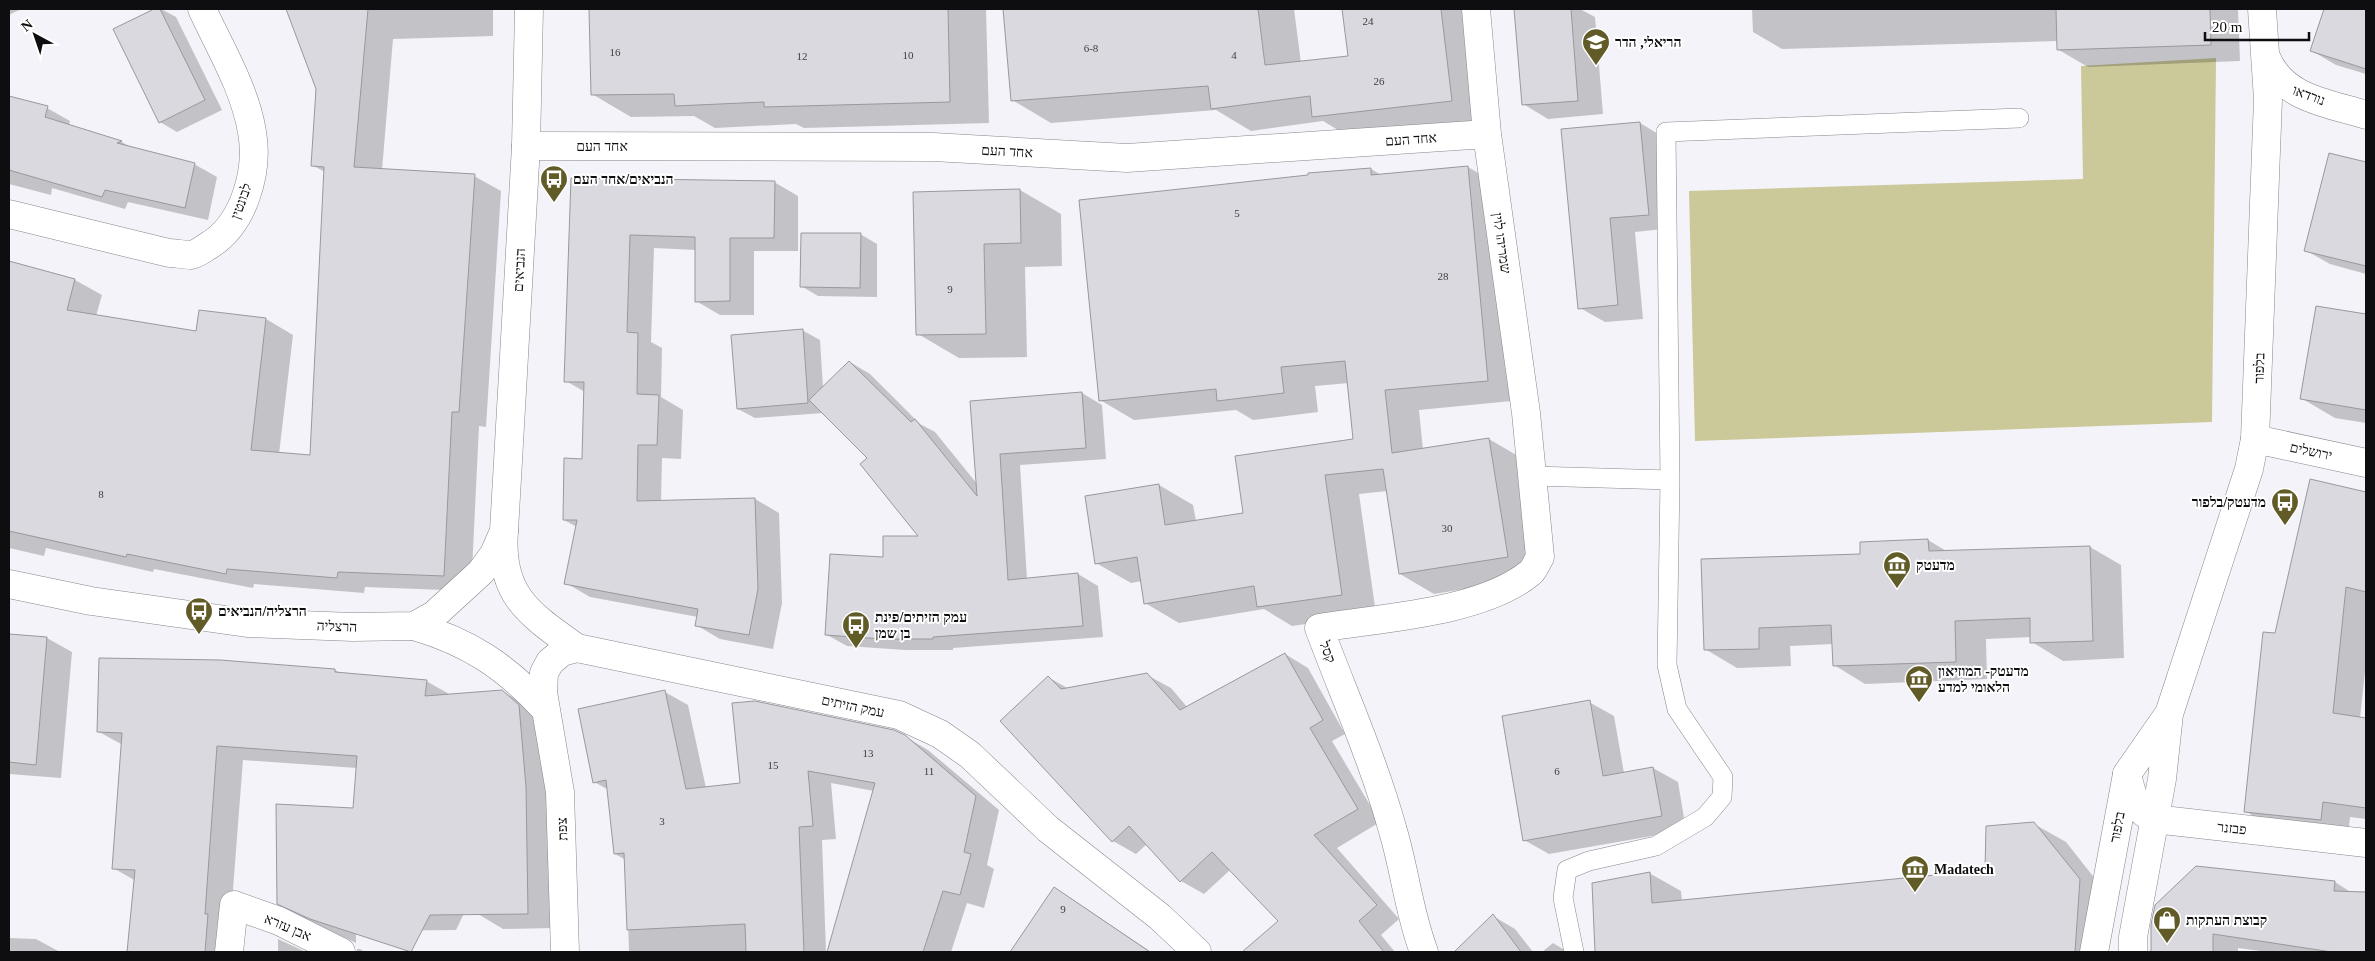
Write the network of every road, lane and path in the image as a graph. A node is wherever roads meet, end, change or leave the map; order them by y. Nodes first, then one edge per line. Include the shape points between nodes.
1 (202, 9) edge
2 (529, 9) edge
3 (1476, 9) edge
4 (2262, 9) edge
5 (2266, 57) junction
6 (2366, 115) edge
7 (2019, 118) dead end
8 (1487, 134) junction
9 (526, 146) junction
10 (9, 214) edge
11 (2255, 439) junction
12 (2366, 463) edge
13 (1533, 476) junction
14 (1670, 480) junction
15 (504, 531) junction
16 (9, 584) edge
17 (414, 626) junction
18 (577, 648) junction
19 (544, 708) junction
20 (2169, 714) junction
21 (2127, 774) junction
22 (2154, 819) junction
23 (2366, 843) edge
24 (229, 952) edge
25 (341, 952) edge
26 (565, 952) edge
27 (1197, 952) edge
28 (1424, 952) edge
29 (1574, 952) edge
30 (2094, 952) edge
31 (2133, 952) edge

1 - 10 street, לבונטין via 245,102 253,133 252,168 245,199 232,226 214,243 193,255 169,253
2 - 9 street, הנביאים
3 - 8 street, שמריהו לוין
4 - 5 street, בלפור
5 - 6 street, נורדאו via 2275,75 2291,90
5 - 11 street, בלפור via 2268,99
7 - 14 lane via 1666,132
8 - 9 street, אחד העם via 1127,158 932,147
8 - 13 street, שמריהו לוין
9 - 15 street, הנביאים
11 - 12 street, ירושלים
11 - 20 street, בלפור via 2249,469
13 - 14 lane
13 - 28 street, קסל via 1540,557 1532,572 1510,586 1478,599 1439,609 1319,628 1386,808
14 - 29 lane via 1667,665 1677,709 1723,776 1722,797 1705,818 1656,846 1589,861 1568,870 1562,898
15 - 17 street, הרצליה via 494,554 481,572 434,615
15 - 18 street, עמק הזיתים via 504,567 517,597 546,626
16 - 17 street, הרצליה via 91,601 247,623
17 - 19 street via 444,635 484,655 522,685
18 - 19 street, צפת via 562,652 550,662 544,673
18 - 27 street, עמק הזיתים via 899,715 940,734 970,756 1048,829 1160,917
19 - 26 street, צפת via 560,792
20 - 21 street, בלפור
20 - 22 street, בלפור
21 - 22 street via 2132,797 2144,814
21 - 30 street, בלפור
22 - 23 street, פבזנר
22 - 31 street, בלפור
24 - 25 street, אבן עזרא via 234,905 279,921

